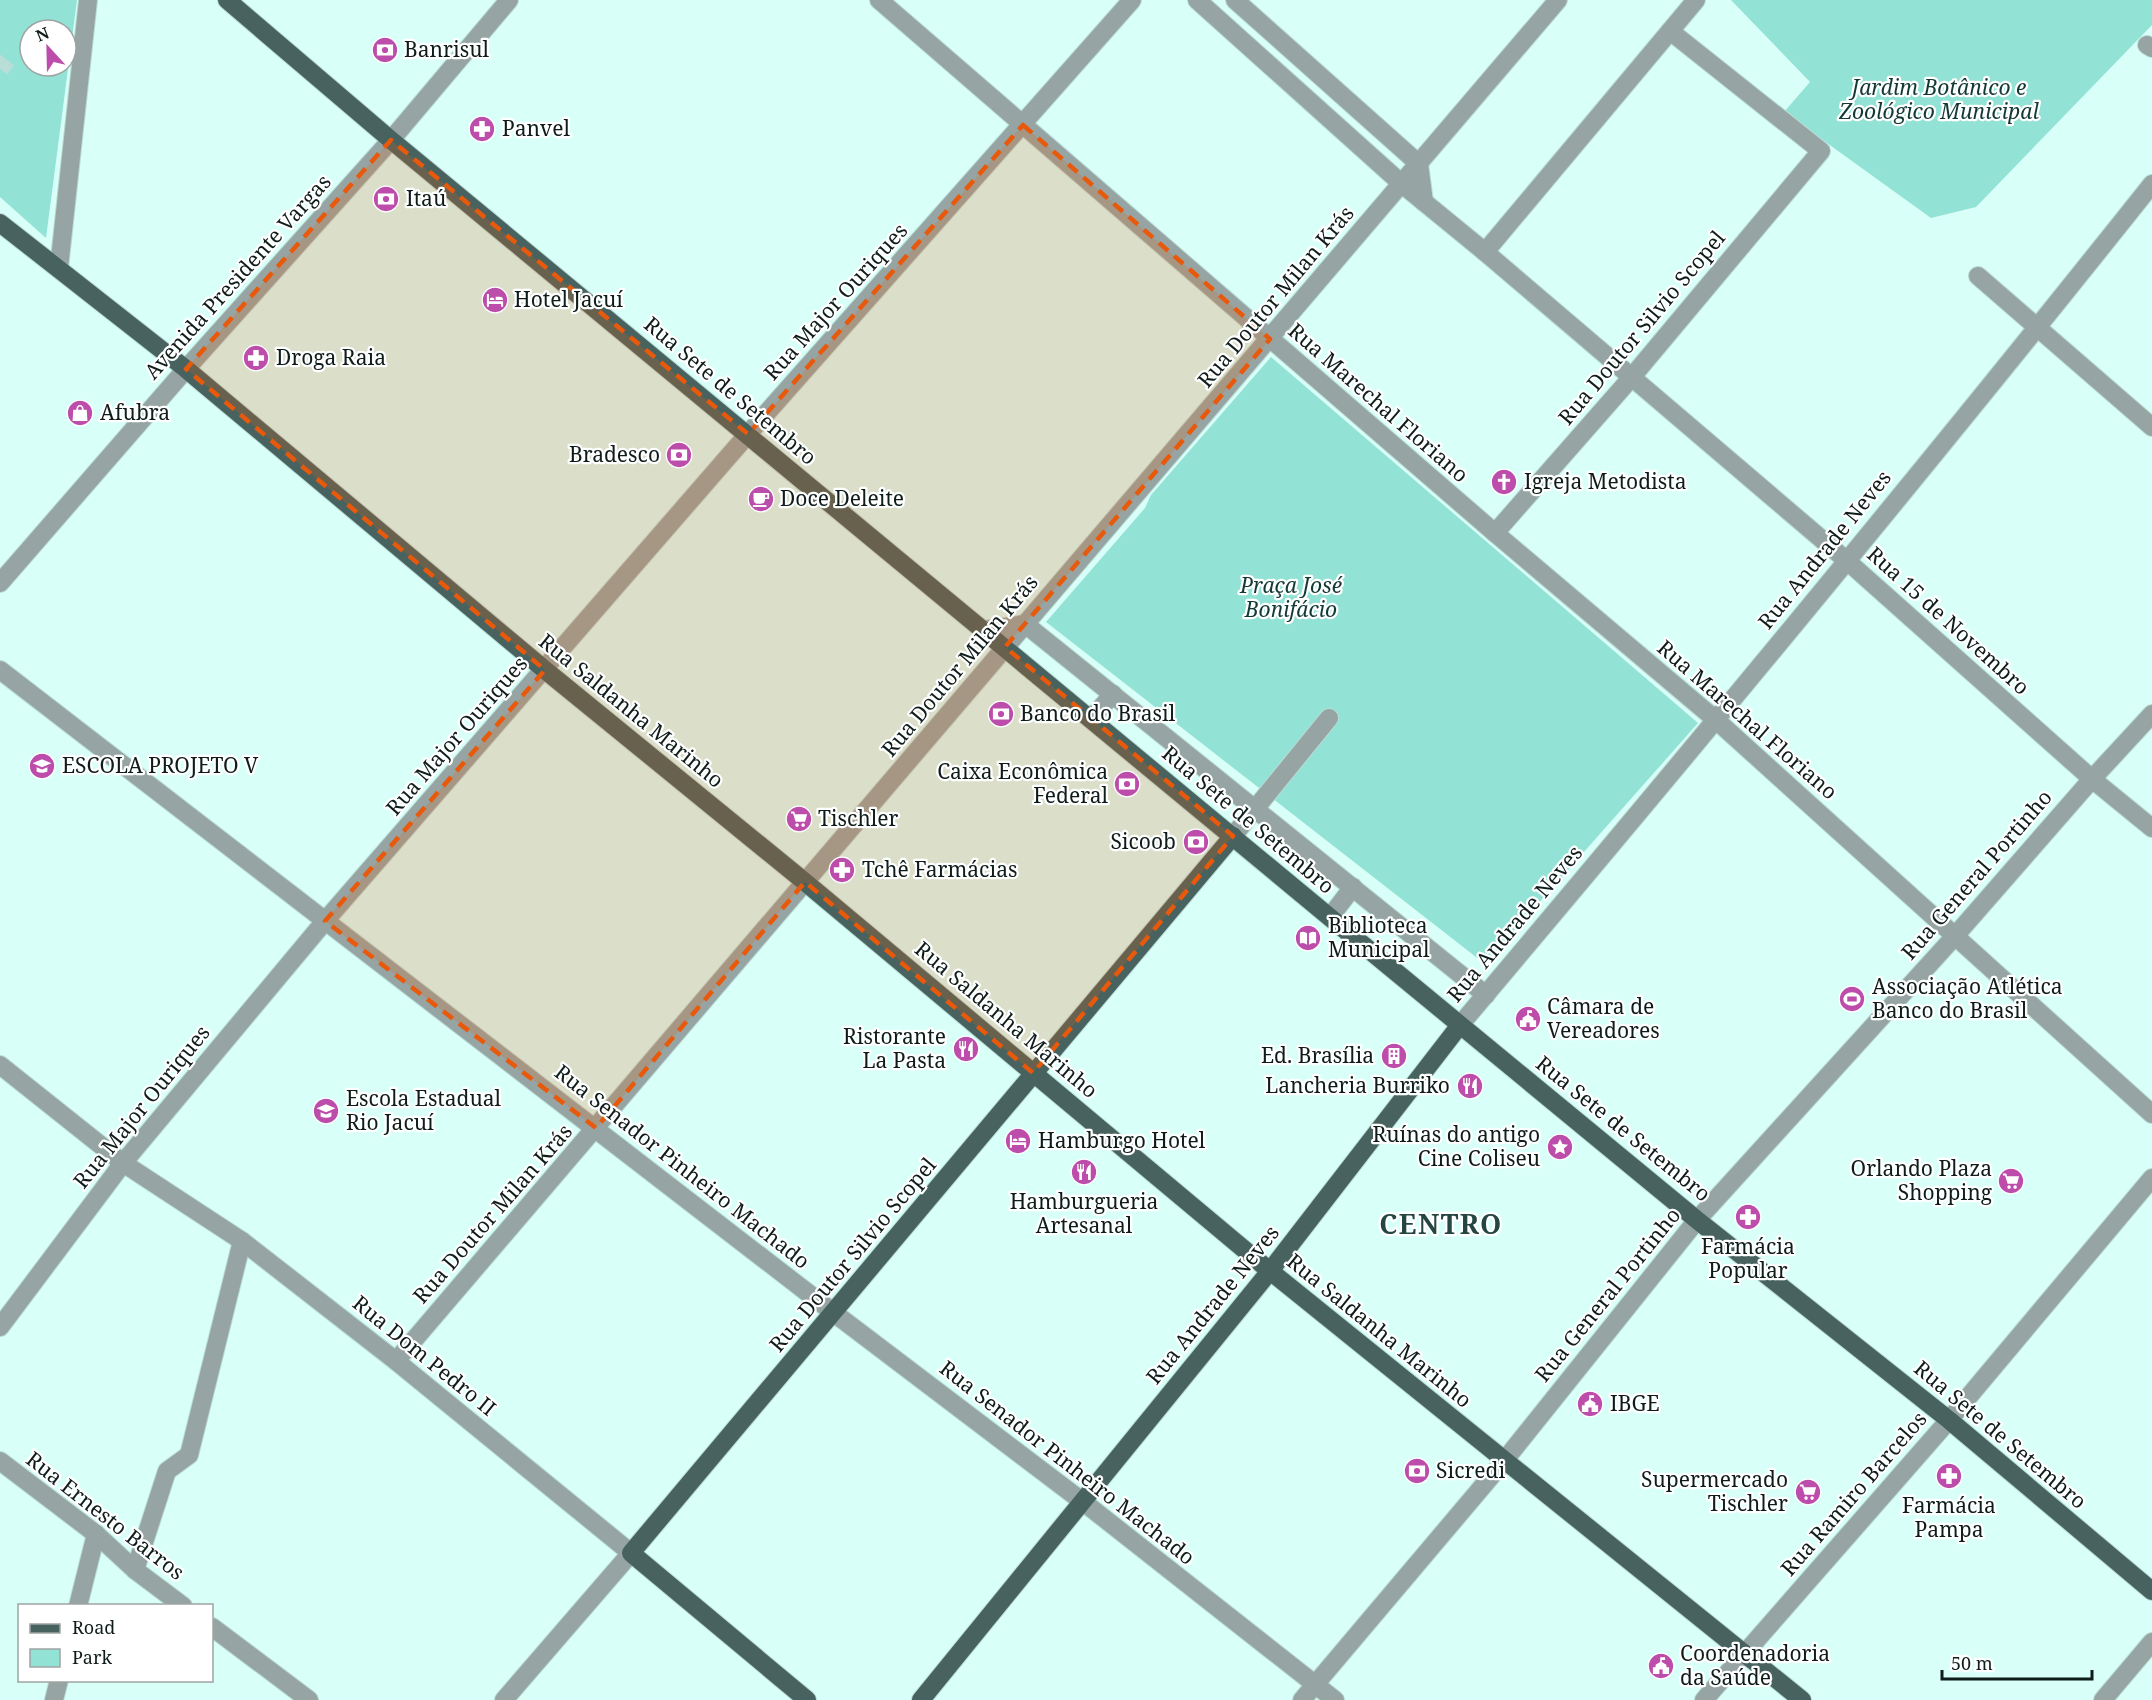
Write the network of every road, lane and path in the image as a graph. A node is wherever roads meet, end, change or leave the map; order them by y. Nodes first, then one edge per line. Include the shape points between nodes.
1 (88, 0) edge
2 (227, 0) edge
3 (509, 0) edge
4 (879, 0) edge
5 (1132, 0) edge
6 (1197, 0) edge
7 (1558, 0) edge
8 (1696, 0) edge
9 (1238, 2) edge
10 (1222, 22) junction
11 (1670, 31) junction
12 (1335, 89) junction
13 (1318, 109) junction
14 (1023, 125) junction
15 (391, 140) junction
16 (1419, 164) junction
17 (1402, 184) junction
18 (2152, 184) edge
19 (1424, 202) junction
20 (0, 223) edge
21 (1485, 252) junction
22 (59, 268) junction
23 (1978, 276) dead end
24 (2037, 327) junction
25 (1270, 339) junction
26 (186, 369) junction
27 (1631, 378) junction
28 (2152, 427) edge
29 (748, 434) junction
30 (1496, 533) junction
31 (1846, 560) junction
32 (0, 583) edge
33 (1025, 624) junction
34 (985, 630) junction
35 (1005, 647) junction
36 (0, 670) edge
37 (545, 670) junction
38 (1113, 694) junction
39 (2152, 714) edge
40 (1091, 718) junction
41 (1329, 718) dead end
42 (1716, 720) junction
43 (2092, 779) junction
44 (1255, 808) junction
45 (2152, 828) edge
46 (1233, 836) junction
47 (805, 882) junction
48 (1353, 887) junction
49 (1330, 917) junction
50 (325, 921) junction
51 (1955, 936) junction
52 (1486, 995) junction
53 (1460, 1025) junction
54 (0, 1065) edge
55 (1034, 1073) junction
56 (2152, 1114) edge
57 (596, 1128) junction
58 (123, 1163) junction
59 (2152, 1178) edge
60 (1697, 1220) junction
61 (242, 1241) junction
62 (1270, 1271) junction
63 (834, 1313) junction
64 (0, 1327) edge
65 (396, 1361) junction
66 (1949, 1420) junction
67 (0, 1461) edge
68 (1504, 1461) junction
69 (1083, 1502) junction
70 (96, 1534) junction
71 (631, 1553) junction
72 (135, 1570) junction
73 (2152, 1591) edge
74 (78, 1604) edge
75 (182, 1604) edge
76 (213, 1628) edge
77 (2152, 1642) edge
78 (1744, 1655) junction
79 (58, 1682) edge
80 (1315, 1685) junction
81 (54, 1700) edge
82 (309, 1700) edge
83 (504, 1700) edge
84 (807, 1700) edge
85 (921, 1700) edge
86 (1302, 1700) edge
87 (1335, 1700) edge
88 (1704, 1700) edge
89 (1802, 1700) edge
90 (2103, 1700) edge

1 - 22 street
2 - 15 main road, Rua Sete de Setembro
3 - 15 street, Avenida Presidente Vargas
4 - 14 street, Rua Marechal Floriano
5 - 14 street, Rua Major Ouriques
6 - 10 street, Rua 15 de Novembro
7 - 16 street, Rua Doutor Milan Krás
8 - 11 street
9 - 10 street
9 - 12 street
10 - 13 street, Rua 15 de Novembro
11 - 21 street
11 - 27 street, Rua Doutor Silvio Scopel via 1821,151
12 - 13 street
12 - 16 street
13 - 17 street, Rua 15 de Novembro
14 - 25 street, Rua Marechal Floriano
14 - 29 street, Rua Major Ouriques
15 - 26 street, Avenida Presidente Vargas
15 - 29 main road, Rua Sete de Setembro
16 - 17 street, Rua Doutor Milan Krás
16 - 19 street
17 - 19 street, Rua 15 de Novembro
17 - 25 street, Rua Doutor Milan Krás
18 - 24 street, Rua Andrade Neves
19 - 21 street, Rua 15 de Novembro
20 - 22 main road, Rua Saldanha Marinho
21 - 27 street, Rua 15 de Novembro
22 - 26 main road, Rua Saldanha Marinho
23 - 24 street
24 - 28 street
24 - 31 street, Rua Andrade Neves
25 - 30 street, Rua Marechal Floriano
25 - 33 street, Rua Doutor Milan Krás
26 - 32 street, Avenida Presidente Vargas
26 - 37 main road, Rua Saldanha Marinho
27 - 30 street, Rua Doutor Silvio Scopel
27 - 31 street, Rua 15 de Novembro
29 - 34 main road, Rua Sete de Setembro
29 - 37 street, Rua Major Ouriques
30 - 42 street, Rua Marechal Floriano
31 - 42 street, Rua Andrade Neves
31 - 43 street, Rua 15 de Novembro
33 - 34 street
33 - 35 street, Rua Doutor Milan Krás
33 - 38 street, Rua Sete de Setembro
34 - 35 main road, Rua Sete de Setembro
35 - 40 main road, Rua Sete de Setembro
35 - 47 street, Rua Doutor Milan Krás
36 - 50 street, Rua Senador Pinheiro Machado
37 - 47 main road, Rua Saldanha Marinho
37 - 50 street, Rua Major Ouriques
38 - 40 street
38 - 44 street, Rua Sete de Setembro
39 - 43 street, Rua General Portinho
40 - 46 main road, Rua Sete de Setembro
41 - 44 street
42 - 51 street, Rua Marechal Floriano
42 - 52 street, Rua Andrade Neves
43 - 45 street, Rua 15 de Novembro
43 - 51 street, Rua General Portinho
44 - 46 street
44 - 48 street, Rua Sete de Setembro
46 - 49 main road, Rua Sete de Setembro
46 - 55 main road, Rua Doutor Silvio Scopel
47 - 55 main road, Rua Saldanha Marinho
47 - 57 street, Rua Doutor Milan Krás
48 - 49 street
48 - 52 street, Rua Sete de Setembro
49 - 53 main road, Rua Sete de Setembro
50 - 57 street, Rua Senador Pinheiro Machado
50 - 58 street, Rua Major Ouriques
51 - 56 street, Rua Marechal Floriano
51 - 60 street, Rua General Portinho
52 - 53 street, Rua Andrade Neves
53 - 60 main road, Rua Sete de Setembro
53 - 62 main road, Rua Andrade Neves
54 - 58 street, Rua Dom Pedro II
55 - 62 main road, Rua Saldanha Marinho
55 - 63 main road, Rua Doutor Silvio Scopel
57 - 63 street, Rua Senador Pinheiro Machado
57 - 65 street, Rua Doutor Milan Krás
58 - 61 street, Rua Dom Pedro II
58 - 64 street, Rua Major Ouriques
59 - 66 street, Rua Ramiro Barcelos
60 - 66 main road, Rua Sete de Setembro
60 - 68 street, Rua General Portinho
61 - 65 street, Rua Dom Pedro II
61 - 72 street via 189,1455 167,1471
62 - 68 main road, Rua Saldanha Marinho
62 - 69 main road, Rua Andrade Neves
63 - 69 street, Rua Senador Pinheiro Machado
63 - 71 main road, Rua Doutor Silvio Scopel
65 - 71 street, Rua Dom Pedro II
66 - 73 main road, Rua Sete de Setembro
66 - 78 street, Rua Ramiro Barcelos
67 - 70 street, Rua Ernesto Barros
68 - 78 main road, Rua Saldanha Marinho
68 - 80 street, Rua General Portinho
69 - 80 street, Rua Senador Pinheiro Machado
69 - 85 main road, Rua Andrade Neves
70 - 72 street, Rua Ernesto Barros
70 - 74 street
71 - 83 street, Rua Doutor Silvio Scopel
71 - 84 main road, Rua Dom Pedro II
72 - 75 street, Rua Ernesto Barros
76 - 82 street
77 - 90 street
78 - 88 street, Rua Ramiro Barcelos
78 - 89 main road, Rua Saldanha Marinho
79 - 81 street
80 - 86 street, Rua General Portinho
80 - 87 street, Rua Senador Pinheiro Machado

